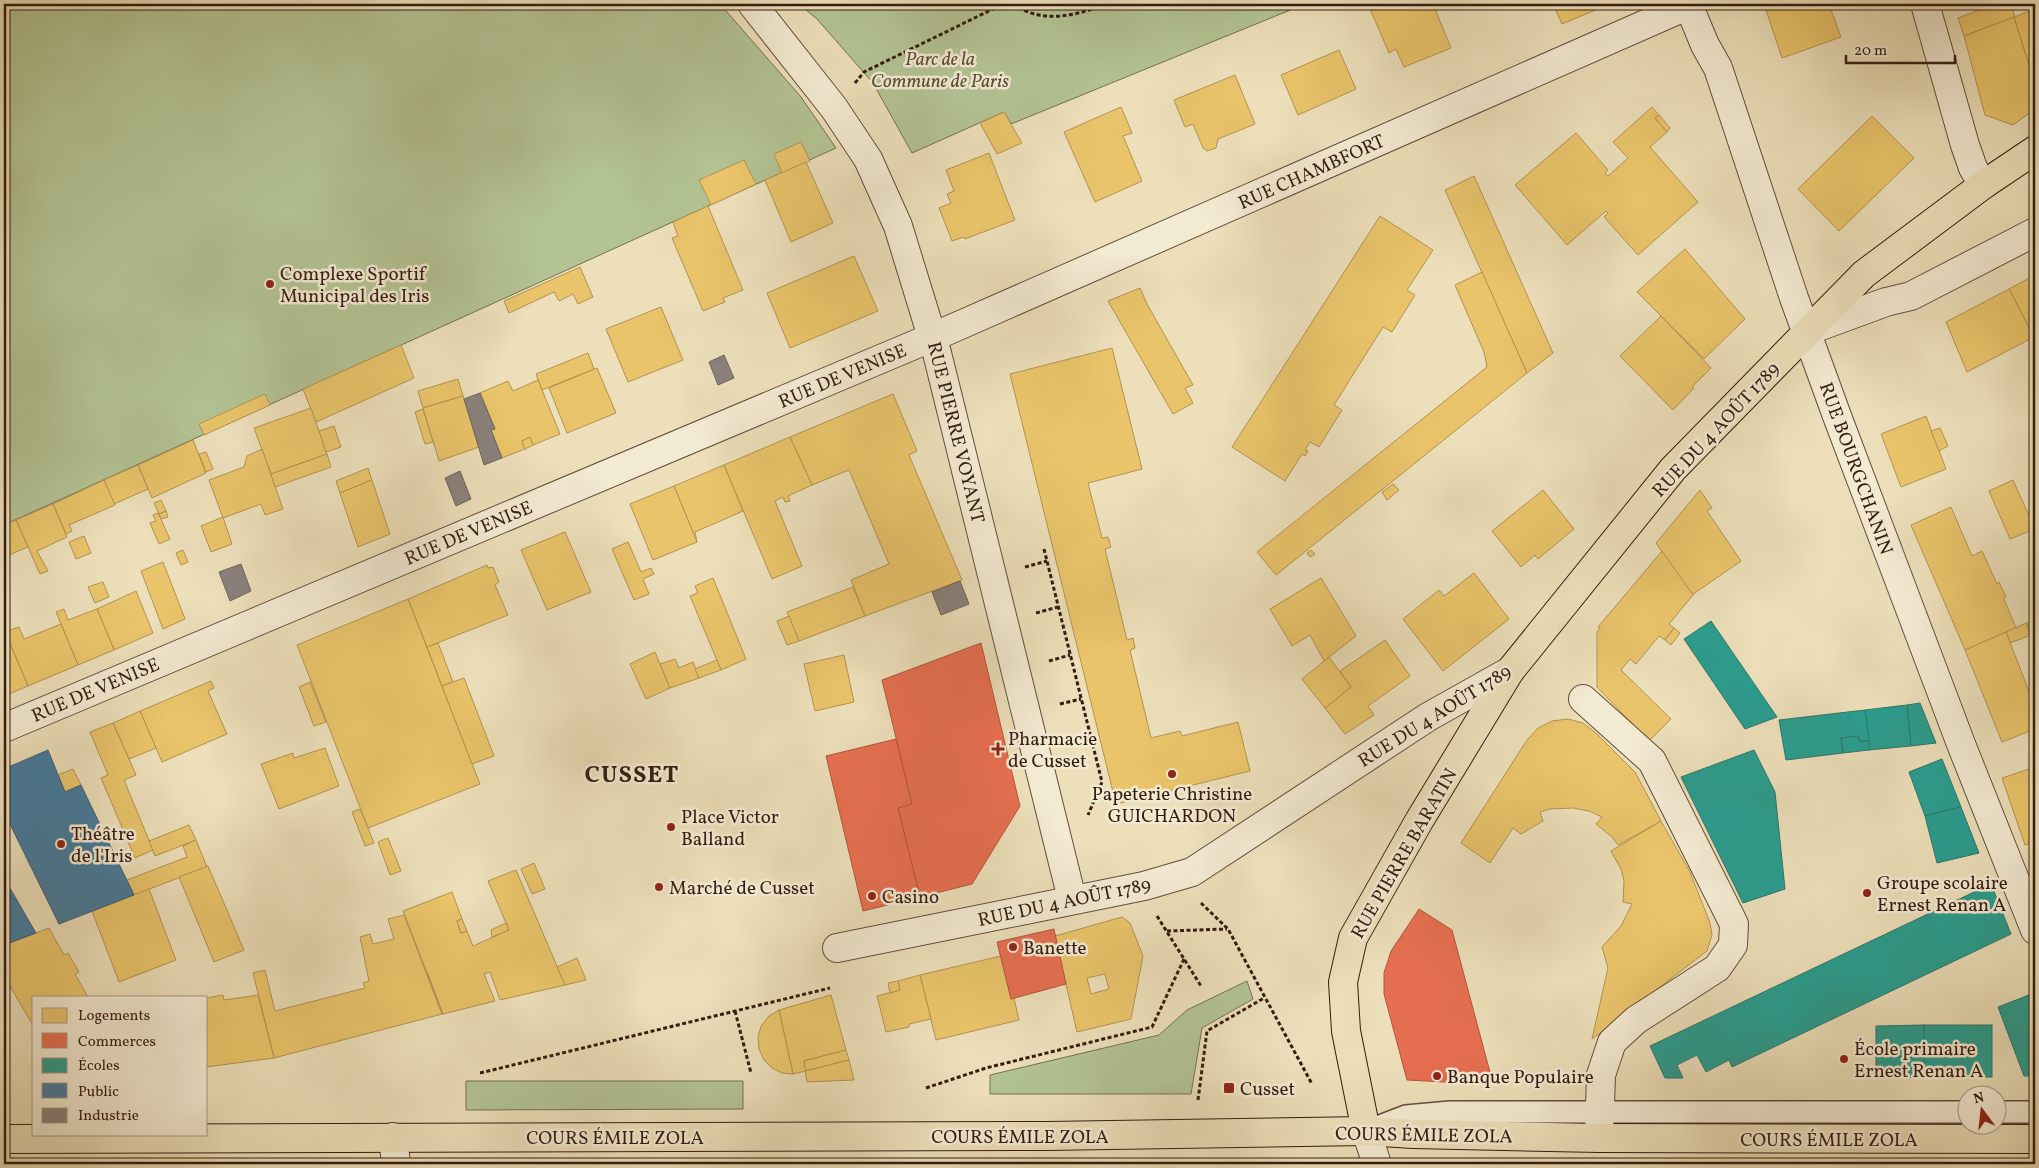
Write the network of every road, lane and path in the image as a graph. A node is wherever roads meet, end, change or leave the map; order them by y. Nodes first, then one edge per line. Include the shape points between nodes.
1 (752, 4) edge
2 (1003, 4) edge
3 (1013, 4) edge
4 (1108, 4) edge
5 (1688, 4) edge
6 (1925, 4) edge
7 (863, 73) dead end
8 (2035, 150) edge
9 (1983, 185) junction
10 (2035, 232) edge
11 (1807, 331) junction
12 (933, 337) junction
13 (1044, 549) dead end
14 (1047, 561) junction
15 (1028, 566) dead end
16 (1058, 607) junction
17 (1036, 612) dead end
18 (1070, 655) junction
19 (1049, 661) dead end
20 (1510, 671) junction
21 (1081, 699) junction
22 (1583, 699) dead end
23 (1060, 704) dead end
24 (4, 728) edge
25 (1088, 815) dead end
26 (1072, 899) junction
27 (1153, 909) dead end
28 (1207, 909) dead end
29 (1228, 929) junction
30 (2035, 930) edge
31 (1167, 931) junction
32 (837, 948) dead end
33 (1184, 959) junction
34 (1201, 986) dead end
35 (830, 988) dead end
36 (1264, 998) junction
37 (735, 1011) junction
38 (480, 1073) dead end
39 (751, 1073) dead end
40 (1312, 1084) dead end
41 (926, 1088) dead end
42 (1198, 1100) dead end
43 (1956, 1112) edge
44 (2006, 1112) edge
45 (2035, 1112) edge
46 (1600, 1125) junction
47 (1366, 1131) junction
48 (393, 1137) junction
49 (4, 1139) edge
50 (2035, 1139) edge
51 (396, 1164) edge
52 (1378, 1164) edge

1 - 12 street, RUE PIERRE VOYANT via 834,108 868,159 898,226
2 - 7 path
3 - 4 path via 1024,11 1047,17 1078,14
5 - 11 street, RUE BOURGCHANIN via 1718,68
5 - 12 street, RUE CHAMBFORT
6 - 9 street via 1965,145
8 - 9 main road, RUE DU 4 AOÛT 1789
9 - 11 main road, RUE DU 4 AOÛT 1789 via 1864,274
10 - 11 street via 1911,296
11 - 20 main road, RUE DU 4 AOÛT 1789 via 1673,469
11 - 30 street, RUE BOURGCHANIN via 1961,744
12 - 24 street, RUE DE VENISE
12 - 26 street, RUE PIERRE VOYANT
13 - 14 path
14 - 15 path
14 - 16 path
16 - 17 path
16 - 18 path
18 - 19 path
18 - 21 path
20 - 26 street, RUE DU 4 AOÛT 1789 via 1428,717 1192,872 1144,886
20 - 47 main road, RUE PIERRE BARATIN via 1352,938 1343,982 1346,1031
21 - 23 path
21 - 25 path via 1102,782
22 - 46 street via 1652,762 1734,924 1734,945 1717,968 1636,1020 1612,1042 1601,1074
26 - 32 street, RUE DU 4 AOÛT 1789
27 - 31 path
28 - 29 path
29 - 31 path
29 - 36 path
31 - 33 path
33 - 34 path
33 - 41 path via 1152,1027 986,1068
35 - 37 path
36 - 40 path
36 - 42 path via 1207,1031
37 - 38 path
37 - 39 path
43 - 46 lane
44 - 45 lane
46 - 47 main road, COURS ÉMILE ZOLA via 1413,1134
46 - 50 main road, COURS ÉMILE ZOLA
47 - 48 main road, COURS ÉMILE ZOLA via 1066,1136
47 - 52 street, RUE PIERRE BARATIN
48 - 49 main road, COURS ÉMILE ZOLA
48 - 51 street

